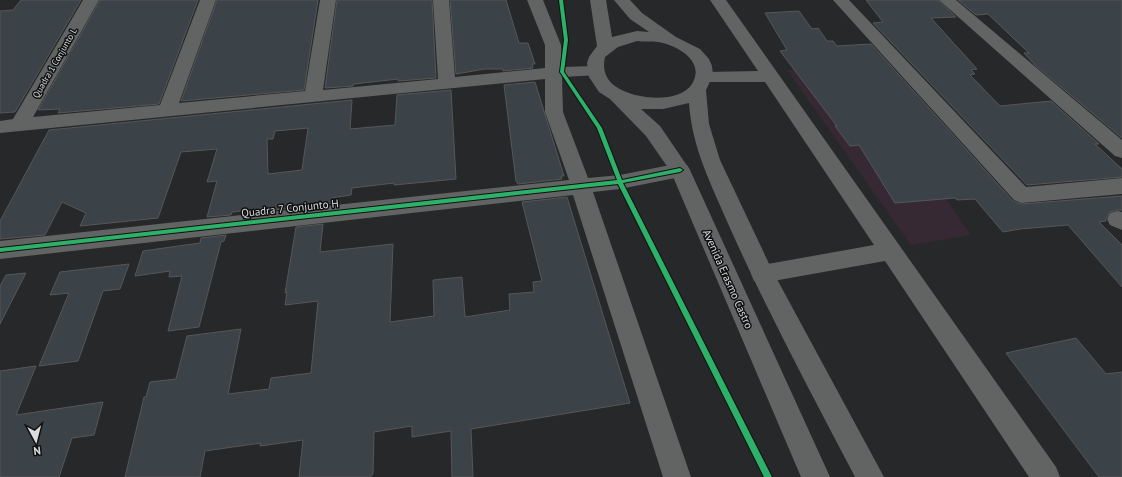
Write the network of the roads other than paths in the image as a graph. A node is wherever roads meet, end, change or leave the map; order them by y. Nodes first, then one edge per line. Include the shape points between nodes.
1 (91, 0) edge
2 (208, 0) edge
3 (328, 0) edge
4 (441, 0) edge
5 (535, 0) edge
6 (598, 0) edge
7 (622, 0) edge
8 (718, 0) edge
9 (841, 0) edge
10 (947, 0) edge
11 (675, 41) junction
12 (605, 47) junction
13 (594, 71) junction
14 (553, 73) junction
15 (770, 76) junction
16 (447, 83) junction
17 (701, 84) junction
18 (617, 96) junction
19 (313, 97) junction
20 (167, 111) junction
21 (19, 126) junction
22 (0, 128) edge
23 (1122, 151) edge
24 (680, 170) junction
25 (581, 186) junction
26 (1122, 186) edge
27 (0, 250) edge
28 (890, 251) junction
29 (762, 274) junction
30 (677, 477) edge
31 (816, 477) edge
32 (870, 477) edge
33 (1046, 477) edge

1 - 21 street, Quadra 1 Conjunto L
2 - 20 street
3 - 19 street
4 - 16 street
5 - 14 street via 553,45
6 - 12 main road
7 - 11 main road via 636,16
8 - 15 street
9 - 26 street via 1021,195
10 - 23 street
11 - 12 main road via 637,36
11 - 17 main road via 698,56 704,66
12 - 13 main road via 598,54
13 - 14 street
13 - 18 main road via 602,84
14 - 16 street
14 - 25 street via 554,112
15 - 17 street
15 - 28 street
16 - 19 street
17 - 18 main road via 681,99 660,104 638,102
17 - 29 main road via 700,124 710,160
18 - 24 main road, Avenida Erasmo Castro via 653,131
19 - 20 street
20 - 21 street
21 - 22 street
24 - 25 street, Quadra 7 Conjunto H via 620,182
24 - 31 main road, Avenida Erasmo Castro
25 - 27 street, Quadra 7 Conjunto H
25 - 30 street
28 - 29 street
28 - 33 street
29 - 32 main road

